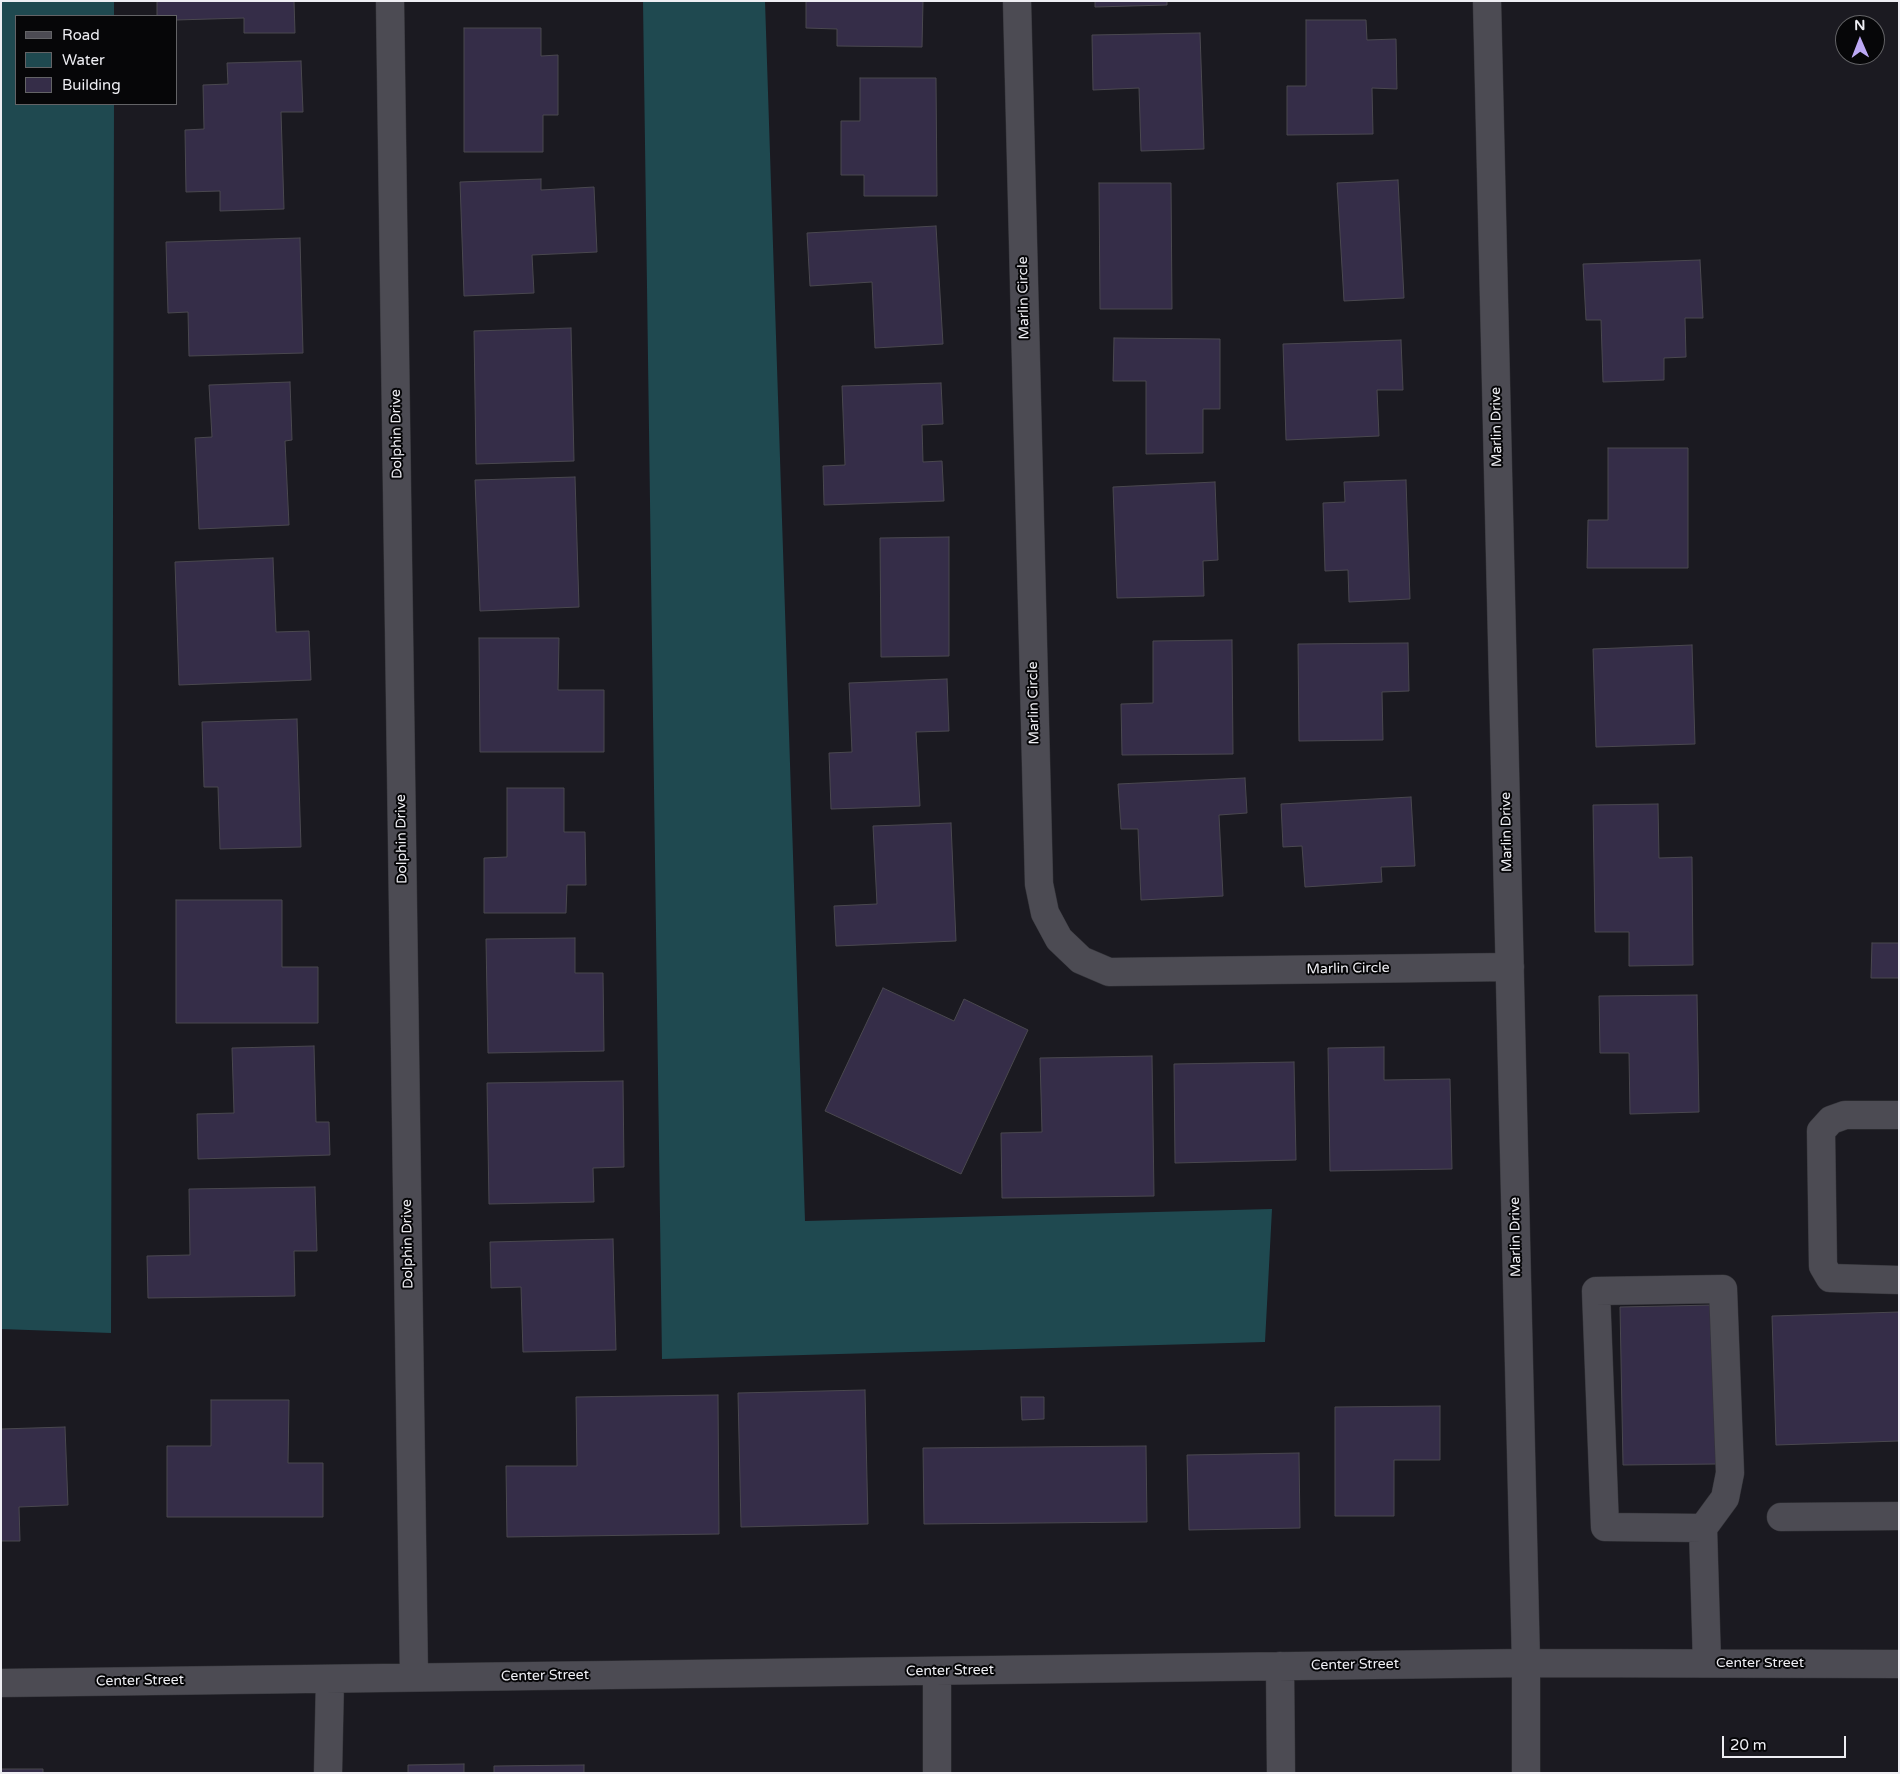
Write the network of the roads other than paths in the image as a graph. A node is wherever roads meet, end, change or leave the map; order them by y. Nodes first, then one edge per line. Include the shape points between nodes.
1 (390, 1) edge
2 (1016, 1) edge
3 (1487, 1) edge
4 (1510, 966) junction
5 (1899, 1115) edge
6 (1899, 1280) edge
7 (1899, 1516) edge
8 (1781, 1517) dead end
9 (1703, 1528) junction
10 (1526, 1663) junction
11 (1706, 1663) junction
12 (1899, 1664) edge
13 (1280, 1666) junction
14 (937, 1671) junction
15 (414, 1677) junction
16 (330, 1679) junction
17 (1, 1683) edge
18 (328, 1773) edge
19 (937, 1773) edge
20 (1281, 1773) edge
21 (1526, 1773) edge

1 - 15 street, Dolphin Drive
2 - 4 street, Marlin Circle via 1039,884 1045,913 1059,940 1081,960 1109,972
3 - 4 street, Marlin Drive
4 - 10 street, Marlin Drive
5 - 6 street via 1845,1115 1831,1120 1820,1131 1824,1266 1830,1278
7 - 8 street
9 - 9 street via 1605,1527 1596,1291 1723,1289 1730,1473 1724,1498
9 - 11 street
10 - 11 street, Center Street
10 - 13 street, Center Street
10 - 21 street, Marlin Drive
11 - 12 street, Center Street
13 - 14 street, Center Street
13 - 20 street
14 - 15 street, Center Street
14 - 19 street
15 - 16 street, Center Street
16 - 17 street, Center Street
16 - 18 street

